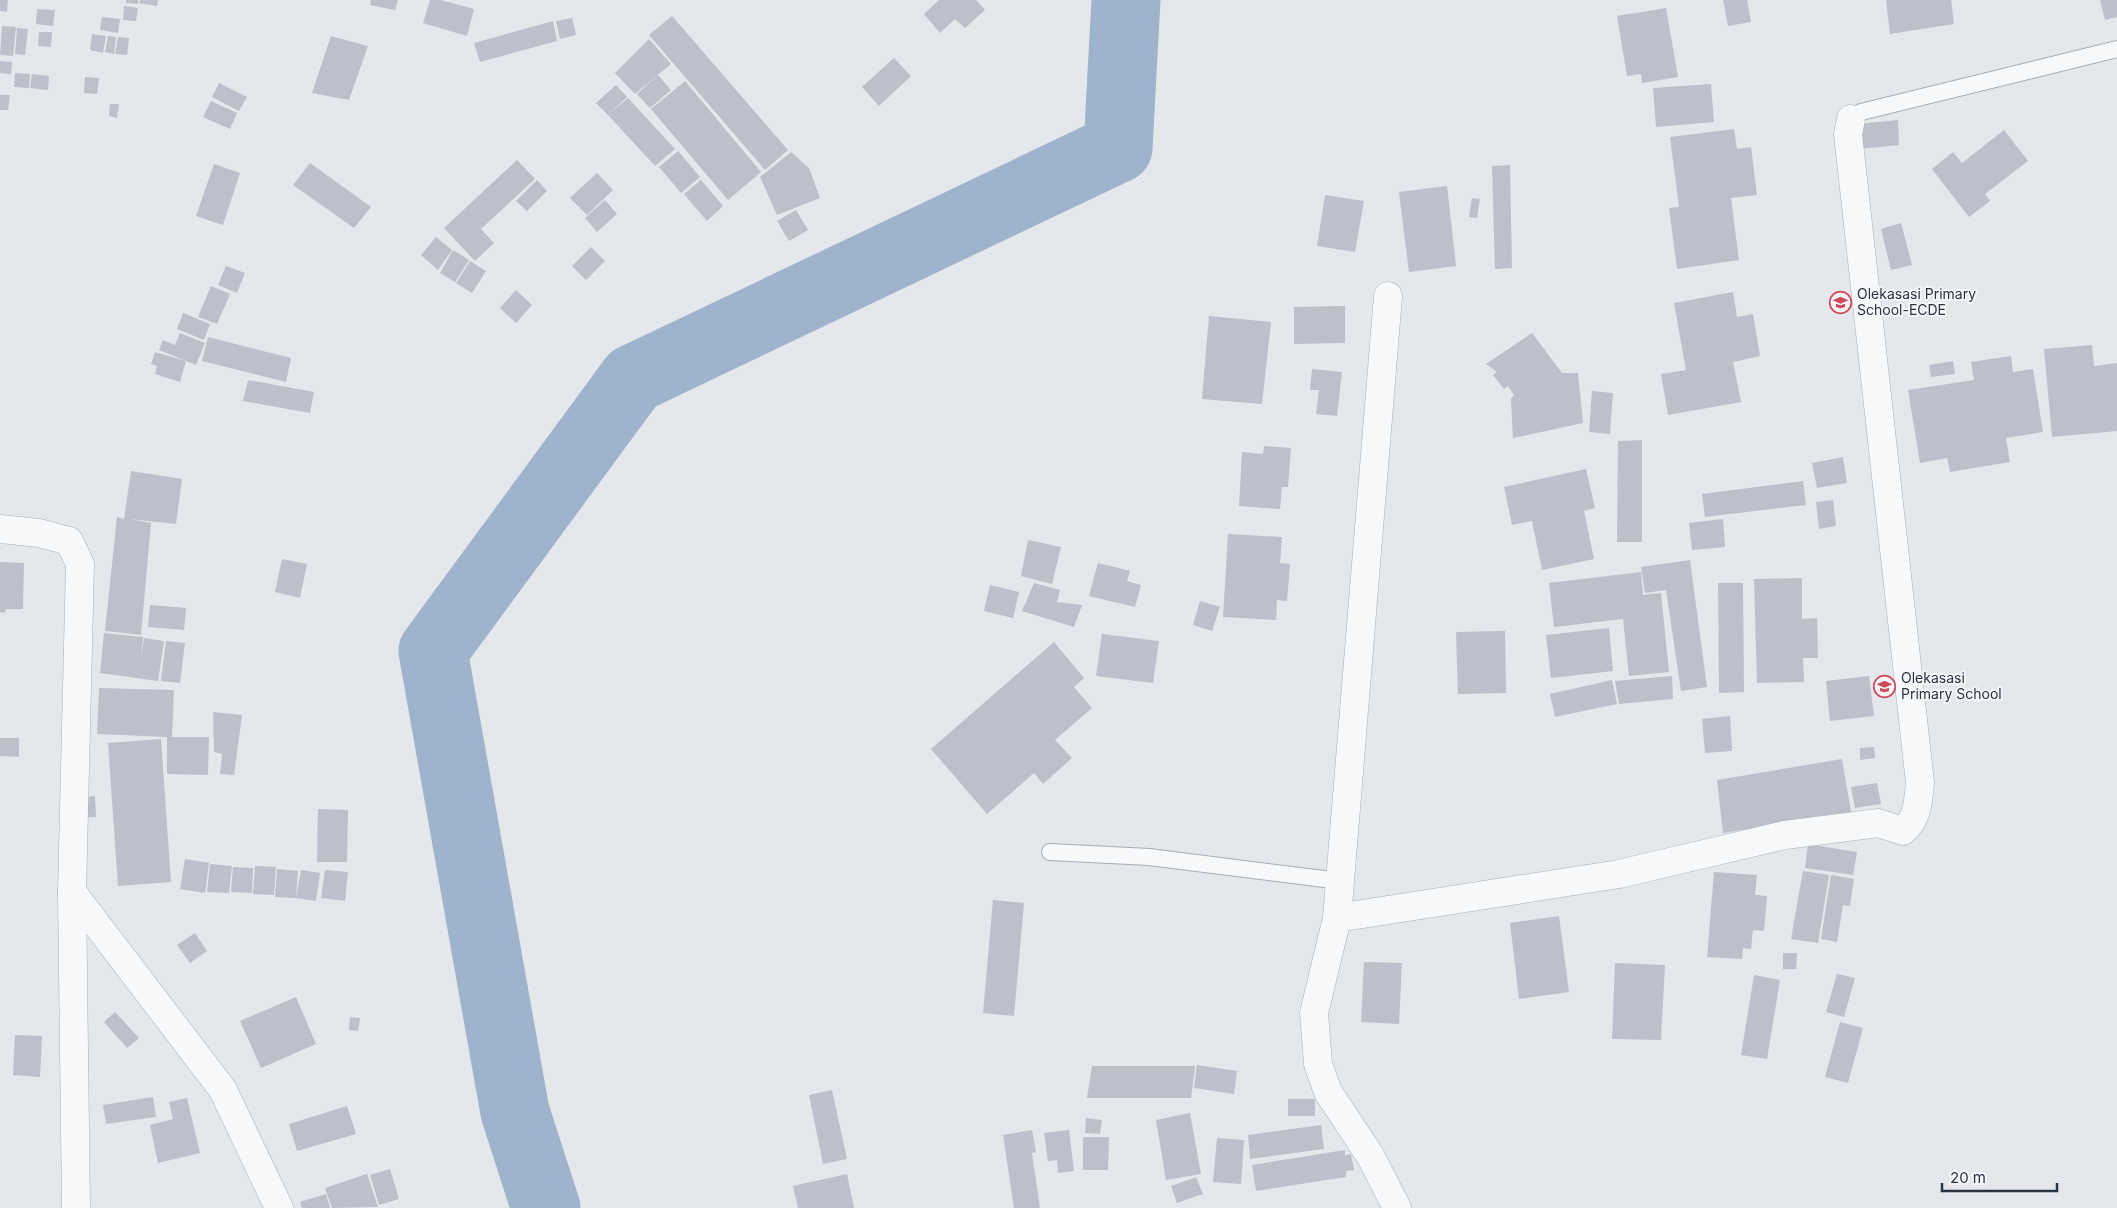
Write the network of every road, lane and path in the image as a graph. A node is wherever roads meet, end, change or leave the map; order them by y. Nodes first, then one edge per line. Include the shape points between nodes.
1 (2117, 50) edge
2 (1851, 119) joint
3 (1388, 296) dead end
4 (0, 529) edge
5 (1050, 852) dead end
6 (1340, 881) junction
7 (72, 892) junction
8 (1337, 918) junction
9 (76, 1208) edge
10 (279, 1208) edge
11 (1398, 1208) edge

1 - 2 lane via 1862,112
2 - 8 street via 1848,134 1920,783 1917,810 1911,824 1903,831 1878,823 1784,835 1619,874
3 - 6 street
4 - 7 street via 39,533 69,541 80,564
5 - 6 lane via 1149,857
6 - 8 street
7 - 9 street
7 - 10 street via 223,1090
8 - 11 street via 1314,1013 1318,1064 1328,1092 1371,1157

